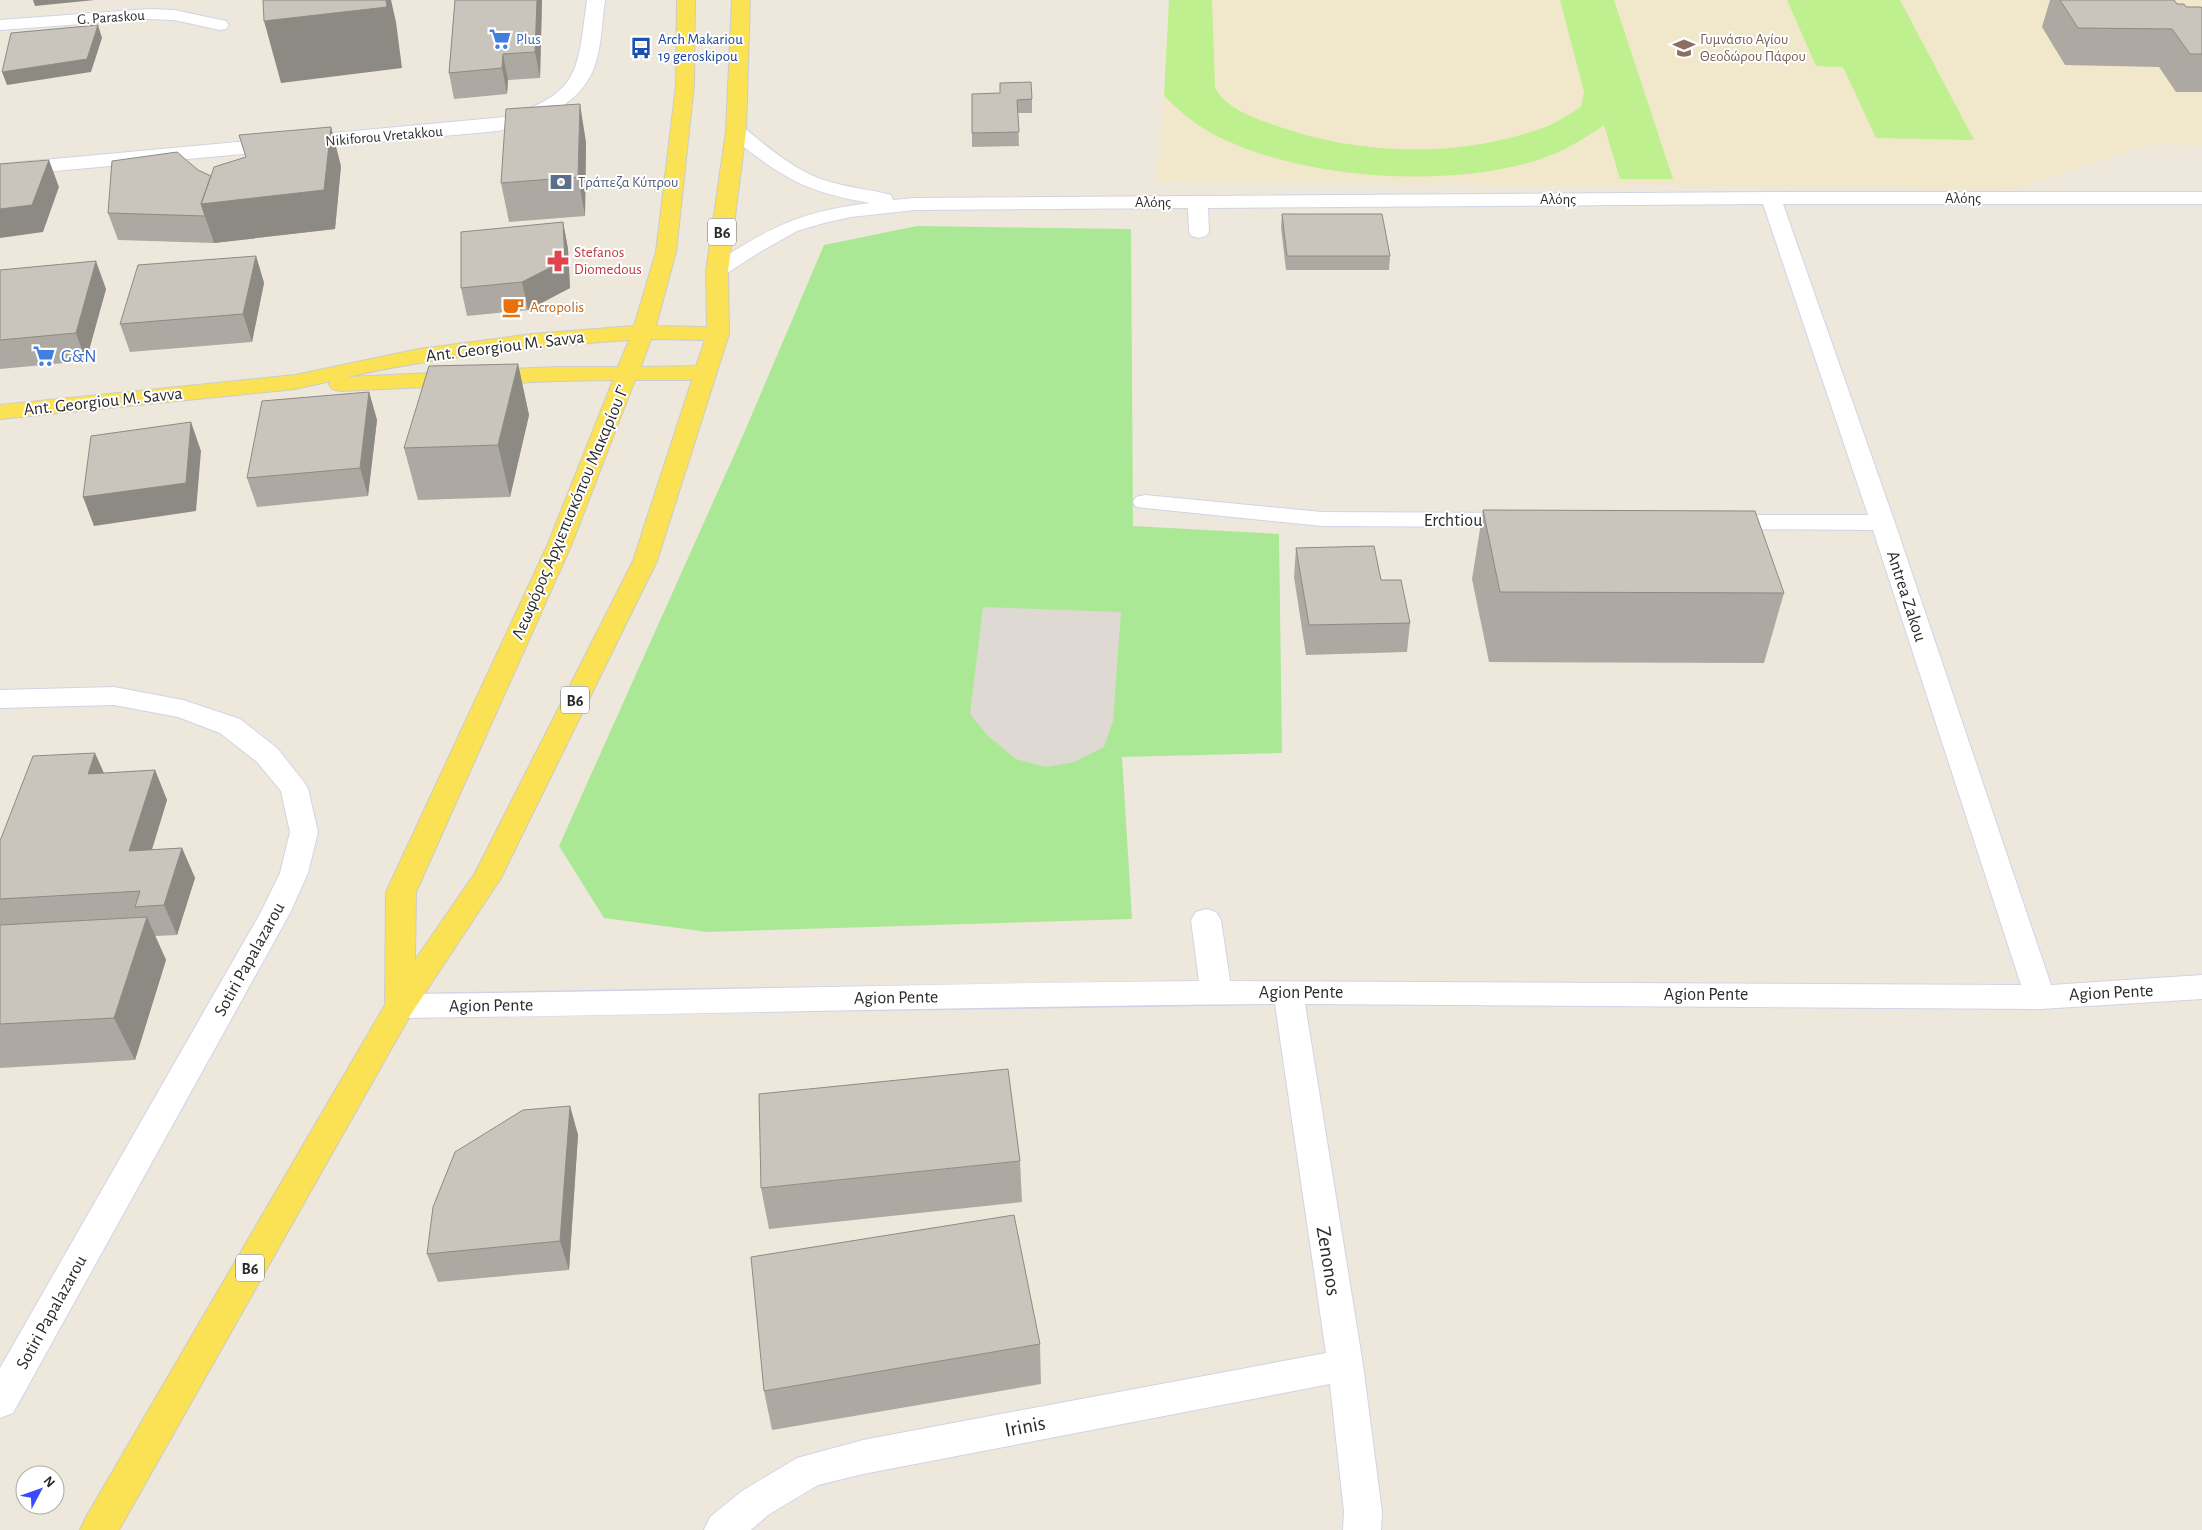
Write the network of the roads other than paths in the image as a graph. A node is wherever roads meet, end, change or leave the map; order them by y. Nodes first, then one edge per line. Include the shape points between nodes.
1 (596, 0) edge
2 (686, 0) edge
3 (741, 0) edge
4 (0, 25) edge
5 (220, 25) dead end
6 (736, 131) junction
7 (0, 170) edge
8 (1771, 198) junction
9 (2202, 198) edge
10 (1198, 202) junction
11 (915, 204) junction
12 (1198, 232) dead end
13 (717, 271) junction
14 (642, 332) junction
15 (718, 334) junction
16 (627, 373) junction
17 (706, 373) junction
18 (295, 382) junction
19 (0, 412) edge
20 (1145, 502) dead end
21 (1538, 520) edge
22 (1696, 522) edge
23 (1883, 523) junction
24 (0, 699) edge
25 (1206, 920) dead end
26 (2202, 987) edge
27 (1216, 992) junction
28 (1288, 992) junction
29 (2040, 996) junction
30 (400, 1006) junction
31 (1345, 1365) junction
32 (0, 1402) edge
33 (99, 1530) edge
34 (723, 1530) edge
35 (1362, 1530) edge

1 - 7 street, Nikiforou Vretakkou via 586,65 571,93 556,104 526,117 479,127
2 - 14 main road, Λεωφόρος Αρχιεπισκόπου Μακαρίου Γ' / B6 via 685,85 666,252
3 - 6 main road, Λεωφόρος Αρχιεπισκόπου Μακαρίου Γ' / B6
4 - 5 street, G. Paraskou via 149,14 174,15
6 - 11 street, Αλόης via 786,170 813,183 849,194
6 - 13 main road, Λεωφόρος Αρχιεπισκόπου Μακαρίου Γ' / B6
8 - 9 street, Αλόης
8 - 10 street, Αλόης
8 - 23 street, Antrea Zakou
10 - 11 street, Αλόης
10 - 12 street
11 - 13 street, Αλόης via 847,212 799,224 749,248
13 - 15 main road, Λεωφόρος Αρχιεπισκόπου Μακαρίου Γ' / B6
14 - 15 main road, Ant. Georgiou M. Savva
14 - 16 main road, Λεωφόρος Αρχιεπισκόπου Μακαρίου Γ' / B6
14 - 18 main road, Ant. Georgiou M. Savva via 543,340 419,356
15 - 17 main road, Λεωφόρος Αρχιεπισκόπου Μακαρίου Γ' / B6
16 - 17 main road, Ant. Georgiou M. Savva
16 - 18 main road, Ant. Georgiou M. Savva via 354,384
16 - 30 main road, Λεωφόρος Αρχιεπισκόπου Μακαρίου Γ' / B6 via 559,546 401,892
17 - 30 main road, Λεωφόρος Αρχιεπισκόπου Μακαρίου Γ' / B6 via 645,561 487,878
18 - 19 main road, Ant. Georgiou M. Savva
20 - 21 street, Erchtiou via 1322,519
22 - 23 street
23 - 29 street, Antrea Zakou
24 - 32 street, Sotiri Papalazarou via 114,696 183,708 230,726 267,755 294,789 304,832 294,874 275,913
25 - 27 street
26 - 29 street, Agion Pente
27 - 28 street, Agion Pente
27 - 30 street, Agion Pente
28 - 29 street, Agion Pente
28 - 31 street, Zenonos
30 - 33 main road, Λεωφόρος Αρχιεπισκόπου Μακαρίου Γ' / B6
31 - 34 street, Irinis via 863,1457 810,1470 755,1503
31 - 35 street, Zenonos via 1363,1512

